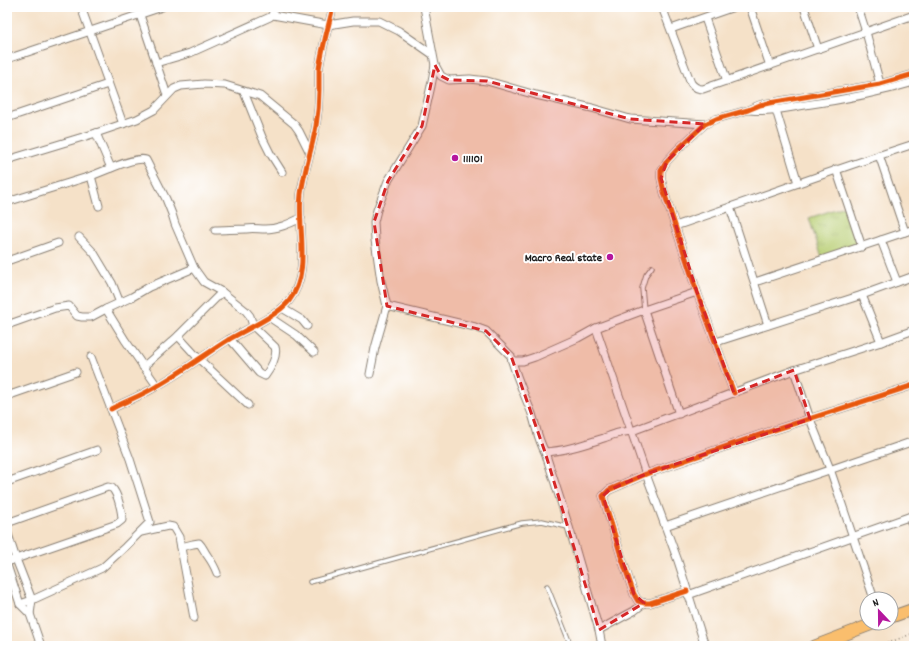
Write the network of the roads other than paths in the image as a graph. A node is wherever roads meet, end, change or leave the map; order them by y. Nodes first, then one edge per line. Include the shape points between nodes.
1 (81, 7) edge
2 (161, 7) edge
3 (272, 7) edge
4 (333, 7) edge
5 (424, 7) edge
6 (662, 7) edge
7 (734, 7) edge
8 (750, 7) edge
9 (804, 7) edge
10 (858, 7) edge
11 (140, 15) junction
12 (273, 15) junction
13 (914, 16) edge
14 (704, 18) junction
15 (328, 25) junction
16 (671, 29) junction
17 (89, 31) junction
18 (866, 32) junction
19 (818, 49) junction
20 (432, 54) junction
21 (7, 59) edge
22 (156, 63) junction
23 (434, 65) junction
24 (770, 66) junction
25 (914, 74) edge
26 (727, 80) junction
27 (914, 82) edge
28 (108, 84) junction
29 (880, 84) junction
30 (244, 92) junction
31 (167, 95) junction
32 (748, 110) junction
33 (776, 110) junction
34 (7, 118) edge
35 (123, 124) junction
36 (705, 124) junction
37 (96, 133) junction
38 (914, 144) edge
39 (310, 153) junction
40 (879, 156) junction
41 (7, 160) edge
42 (111, 168) junction
43 (836, 169) junction
44 (282, 172) dead end
45 (91, 176) junction
46 (798, 183) junction
47 (7, 202) edge
48 (99, 206) dead end
49 (730, 207) junction
50 (300, 218) junction
51 (675, 226) junction
52 (914, 229) edge
53 (215, 230) dead end
54 (905, 232) junction
55 (79, 237) dead end
56 (882, 240) junction
57 (58, 243) dead end
58 (862, 246) junction
59 (7, 261) edge
60 (652, 267) dead end
61 (194, 268) junction
62 (914, 276) edge
63 (755, 282) junction
64 (897, 282) junction
65 (222, 292) junction
66 (697, 292) junction
67 (862, 295) junction
68 (120, 303) junction
69 (387, 306) junction
70 (106, 308) junction
71 (282, 308) junction
72 (644, 310) junction
73 (269, 317) junction
74 (7, 325) edge
75 (768, 325) junction
76 (253, 326) junction
77 (307, 326) dead end
78 (596, 328) junction
79 (914, 330) edge
80 (178, 336) junction
81 (230, 339) junction
82 (716, 342) junction
83 (881, 342) junction
84 (314, 352) dead end
85 (91, 357) dead end
86 (199, 359) junction
87 (512, 362) junction
88 (143, 367) junction
89 (794, 370) junction
90 (76, 372) dead end
91 (370, 374) dead end
92 (914, 385) edge
93 (157, 386) junction
94 (734, 393) junction
95 (7, 396) edge
96 (248, 405) dead end
97 (111, 409) junction
98 (679, 414) junction
99 (810, 419) junction
100 (632, 431) junction
101 (914, 441) edge
102 (96, 450) dead end
103 (545, 452) junction
104 (830, 469) junction
105 (646, 474) junction
106 (7, 482) edge
107 (912, 516) edge
108 (7, 524) edge
109 (665, 526) junction
110 (569, 527) junction
111 (914, 530) edge
112 (7, 531) edge
113 (141, 532) junction
114 (853, 537) junction
115 (181, 547) junction
116 (16, 559) junction
117 (7, 562) edge
118 (7, 565) edge
119 (217, 573) dead end
120 (310, 582) dead end
121 (547, 586) dead end
122 (871, 591) edge
123 (688, 593) junction
124 (32, 600) junction
125 (644, 603) junction
126 (20, 604) junction
127 (914, 609) edge
128 (30, 614) junction
129 (899, 614) edge
130 (194, 618) dead end
131 (859, 629) edge
132 (599, 630) junction
133 (41, 646) edge
134 (571, 646) edge
135 (602, 646) edge
136 (705, 646) edge
137 (815, 646) edge

1 - 17 street
2 - 11 street
3 - 12 street
4 - 15 street
5 - 20 street
6 - 16 street
7 - 14 street
8 - 24 street
9 - 19 street
10 - 18 street
11 - 17 street
11 - 22 street
12 - 15 street
12 - 22 street via 190,53
13 - 18 street
14 - 16 street
14 - 26 street
15 - 20 street via 353,20 379,21
15 - 39 street via 320,65 316,129
16 - 26 street via 687,75 694,87 702,89
17 - 21 street
17 - 28 street
18 - 19 street
18 - 29 street
19 - 24 street
20 - 23 street
22 - 31 street
23 - 36 street via 441,76 449,80 487,81 630,119
23 - 69 street via 422,126 388,181 375,216 375,240
24 - 26 street
25 - 29 street
27 - 33 street via 884,91
28 - 34 street
28 - 35 street
29 - 32 street via 769,102
30 - 31 street via 225,85 204,84 174,88
30 - 39 street via 260,96 294,124
30 - 44 street via 262,137
31 - 35 street via 154,110
32 - 33 street
32 - 36 street
33 - 46 street
35 - 37 street
36 - 51 street via 678,149 661,171 664,192
37 - 41 street
37 - 42 street
38 - 40 street
39 - 50 street via 301,195
40 - 43 street
40 - 54 street
42 - 45 street
42 - 61 street via 146,160 166,199
43 - 46 street
43 - 58 street
45 - 47 street
45 - 48 street
46 - 49 street
49 - 51 street
49 - 63 street
50 - 53 street via 266,229
50 - 71 street via 301,270 293,295
51 - 66 street
52 - 54 street
54 - 56 street
55 - 68 street via 94,252
56 - 58 street
56 - 64 street
57 - 59 street
58 - 63 street
60 - 72 lane via 642,288
61 - 65 street via 204,282
61 - 68 street via 149,287
62 - 64 street
63 - 75 street
64 - 67 street
65 - 76 street via 246,311
65 - 80 street
66 - 72 street
66 - 82 street
67 - 75 street
67 - 83 street
68 - 70 street
69 - 87 street via 486,331 511,356
69 - 91 street
70 - 74 street via 91,317 77,316 69,306 55,308
70 - 88 street
71 - 73 street
71 - 77 street
72 - 78 street
72 - 98 street
73 - 76 street
73 - 84 street via 296,335
75 - 82 street
76 - 81 street
76 - 81 street via 276,351 265,376 259,373
78 - 87 street via 535,357
78 - 100 street
79 - 83 street
80 - 86 street
80 - 88 street
81 - 86 street
82 - 94 street
83 - 89 street
85 - 97 street
86 - 93 street
86 - 96 street
87 - 103 street
88 - 93 street
89 - 94 street
89 - 99 street
90 - 95 street
92 - 99 street
93 - 97 street
94 - 98 street
97 - 113 street via 150,522
98 - 100 street
99 - 104 street
99 - 105 street
100 - 103 street via 617,432 568,448
100 - 105 street
101 - 104 street
102 - 106 street
103 - 110 street
104 - 109 street
104 - 114 street
105 - 109 street
105 - 125 street via 609,490 603,496 634,594 638,601
107 - 111 street
107 - 114 street
108 - 116 street via 108,487 115,491 122,514 122,520 117,524
109 - 123 street
110 - 120 lane via 542,521 522,524
110 - 132 street
112 - 116 street
113 - 115 street via 173,527
113 - 124 street via 102,568
114 - 122 street
114 - 123 street
115 - 119 street via 200,543
115 - 130 street
116 - 117 street
116 - 124 street
118 - 126 street
121 - 134 lane
123 - 125 street
123 - 136 street
124 - 126 street
124 - 128 street
125 - 132 street
126 - 128 street
127 - 129 highway
128 - 133 street
131 - 137 highway
132 - 135 street

